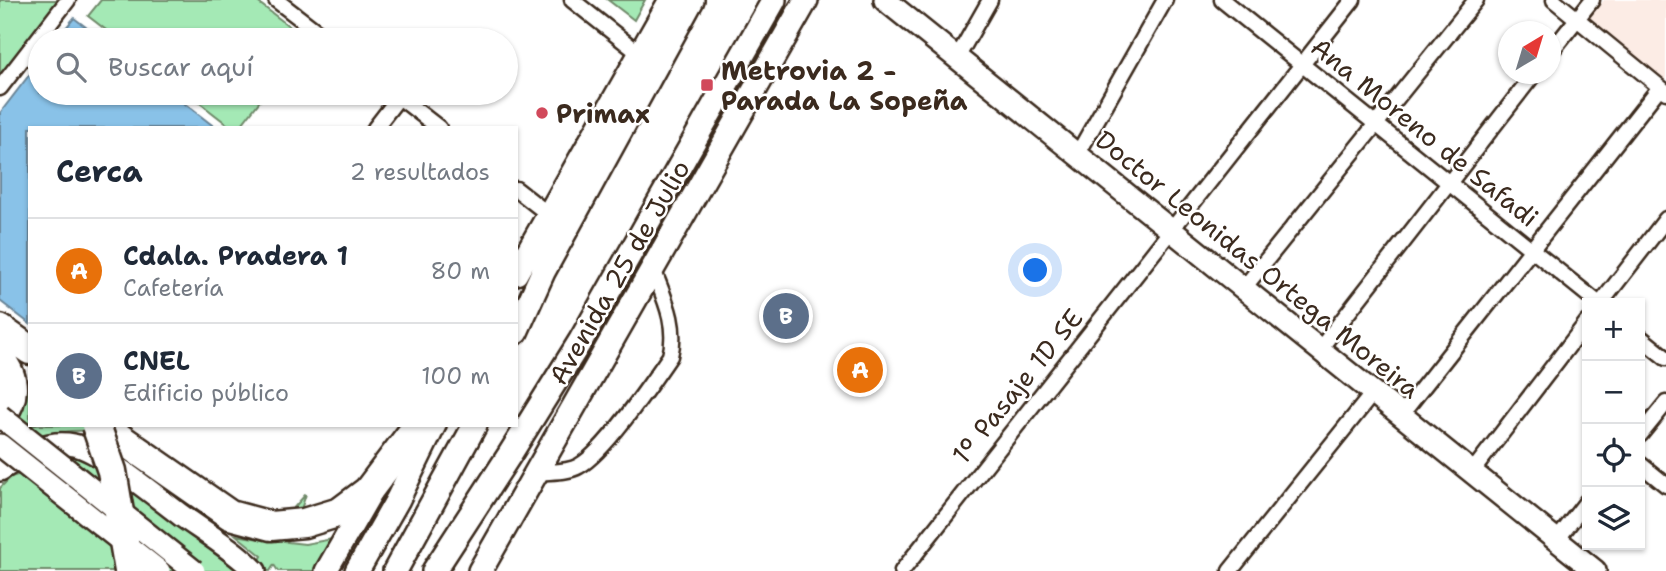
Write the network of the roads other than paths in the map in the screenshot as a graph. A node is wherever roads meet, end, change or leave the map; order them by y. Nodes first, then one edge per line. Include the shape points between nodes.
1 (68, 0) edge
2 (276, 0) edge
3 (572, 0) edge
4 (671, 0) edge
5 (692, 0) edge
6 (774, 0) edge
7 (806, 0) edge
8 (885, 0) edge
9 (990, 0) edge
10 (1165, 0) edge
11 (1222, 0) edge
12 (1353, 0) edge
13 (1476, 0) edge
14 (1554, 0) edge
15 (1592, 0) edge
16 (1577, 19) junction
17 (46, 28) edge
18 (312, 28) edge
19 (1561, 39) edge
20 (28, 52) edge
21 (640, 54) junction
22 (957, 58) junction
23 (1302, 65) junction
24 (1526, 84) edge
25 (0, 88) edge
26 (1663, 89) edge
27 (390, 105) edge
28 (410, 105) edge
29 (1376, 124) junction
30 (376, 126) edge
31 (436, 126) edge
32 (1077, 155) junction
33 (1449, 183) junction
34 (518, 191) edge
35 (548, 214) junction
36 (1666, 219) edge
37 (1171, 230) junction
38 (1531, 249) junction
39 (653, 269) junction
40 (518, 270) edge
41 (543, 272) junction
42 (1243, 289) junction
43 (1594, 298) edge
44 (1604, 298) edge
45 (518, 303) edge
46 (0, 328) edge
47 (518, 328) edge
48 (1582, 329) edge
49 (581, 340) junction
50 (1645, 341) edge
51 (28, 349) edge
52 (1320, 350) junction
53 (0, 357) edge
54 (1666, 358) edge
55 (28, 374) edge
56 (1373, 393) junction
57 (1666, 403) edge
58 (1401, 415) junction
59 (0, 417) edge
60 (100, 427) edge
61 (102, 427) edge
62 (417, 427) edge
63 (433, 427) edge
64 (474, 427) edge
65 (1645, 429) edge
66 (0, 444) edge
67 (387, 468) junction
68 (1645, 468) edge
69 (0, 470) edge
70 (1472, 472) junction
71 (536, 473) junction
72 (1666, 485) edge
73 (1582, 507) edge
74 (1556, 540) junction
75 (129, 571) edge
76 (159, 571) edge
77 (194, 571) edge
78 (255, 571) edge
79 (326, 571) edge
80 (357, 571) edge
81 (395, 571) edge
82 (434, 571) edge
83 (480, 571) edge
84 (902, 571) edge
85 (1230, 571) edge
86 (1595, 571) edge

1 - 17 street
2 - 18 street
3 - 21 street
4 - 21 main road
5 - 41 main road
6 - 49 main road, Avenida 25 de Julio
7 - 39 main road, Avenida 25 de Julio
8 - 22 street, Doctor Leonidas Ortega Moreira
9 - 22 street
10 - 32 street
11 - 23 street, Ana Moreno de Safadi
12 - 23 street, 1º Pasaje 1D SE
13 - 29 street
14 - 16 street
15 - 16 street
16 - 19 street
16 - 26 street
20 - 25 street
21 - 35 main road
22 - 32 street, Doctor Leonidas Ortega Moreira
23 - 29 street, Ana Moreno de Safadi
23 - 37 street, 1º Pasaje 1D SE
24 - 33 street
26 - 38 street
27 - 30 street
28 - 31 street
29 - 33 street, Ana Moreno de Safadi
29 - 42 street
32 - 37 street, Doctor Leonidas Ortega Moreira
33 - 38 street, Ana Moreno de Safadi
33 - 52 street
34 - 35 street
35 - 40 main road
36 - 44 street
37 - 42 street, Doctor Leonidas Ortega Moreira
37 - 84 street, 1º Pasaje 1D SE
38 - 43 street, Ana Moreno de Safadi
38 - 58 street
39 - 71 main road, Avenida 25 de Julio
39 - 71 street via 671,317 674,341 670,356 603,444 583,463
41 - 45 main road
41 - 47 main road
42 - 52 street, Doctor Leonidas Ortega Moreira
46 - 51 highway
48 - 70 street
49 - 71 main road
49 - 82 main road, Avenida 25 de Julio
50 - 54 street
52 - 56 street, Doctor Leonidas Ortega Moreira
53 - 55 highway
53 - 59 highway via 13,388 12,400
56 - 58 street, Doctor Leonidas Ortega Moreira
56 - 85 street
57 - 65 street
58 - 70 street, Doctor Leonidas Ortega Moreira
59 - 77 street, bridge
60 - 75 highway, bridge
61 - 67 highway via 230,515 271,526 304,523 340,512 368,491
62 - 67 highway
63 - 80 main road
64 - 81 main road
66 - 76 street, bridge
67 - 79 street
68 - 72 street
69 - 78 street via 47,444 75,445 127,476
70 - 74 street, Doctor Leonidas Ortega Moreira
71 - 83 main road, Avenida 25 de Julio
73 - 74 street
74 - 86 street, Doctor Leonidas Ortega Moreira

